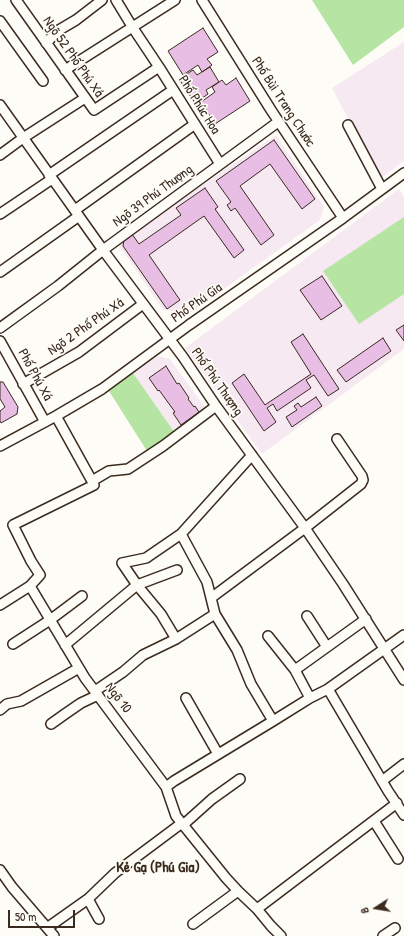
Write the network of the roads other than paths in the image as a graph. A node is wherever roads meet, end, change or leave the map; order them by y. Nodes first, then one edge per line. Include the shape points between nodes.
1 (16, 0) edge
2 (102, 0) edge
3 (116, 0) edge
4 (175, 0) edge
5 (202, 0) edge
6 (0, 21) edge
7 (133, 28) junction
8 (46, 43) junction
9 (159, 67) junction
10 (65, 70) junction
11 (43, 81) dead end
12 (173, 90) junction
13 (85, 98) junction
14 (0, 106) edge
15 (278, 122) junction
16 (195, 124) junction
17 (348, 125) dead end
18 (23, 138) junction
19 (0, 155) edge
20 (220, 164) junction
21 (404, 173) edge
22 (51, 177) junction
23 (382, 189) junction
24 (77, 213) junction
25 (0, 214) edge
26 (343, 218) junction
27 (103, 250) junction
28 (0, 272) edge
29 (143, 304) junction
30 (0, 328) edge
31 (169, 340) junction
32 (0, 342) edge
33 (23, 384) junction
34 (216, 406) junction
35 (56, 416) junction
36 (45, 422) junction
37 (337, 438) dead end
38 (0, 446) edge
39 (252, 455) junction
40 (92, 481) junction
41 (305, 528) junction
42 (180, 534) junction
43 (177, 570) dead end
44 (137, 585) junction
45 (30, 586) junction
46 (82, 596) dead end
47 (211, 598) junction
48 (0, 605) edge
49 (215, 614) junction
50 (307, 616) dead end
51 (366, 619) junction
52 (50, 620) junction
53 (404, 635) edge
54 (268, 636) dead end
55 (176, 639) junction
56 (12, 644) dead end
57 (65, 645) junction
58 (327, 647) junction
59 (384, 649) junction
60 (79, 668) junction
61 (295, 670) junction
62 (404, 680) edge
63 (328, 689) junction
64 (96, 693) junction
65 (186, 698) dead end
66 (310, 698) junction
67 (0, 710) edge
68 (273, 721) junction
69 (51, 724) dead end
70 (218, 754) junction
71 (404, 764) edge
72 (240, 779) dead end
73 (382, 781) junction
74 (166, 787) junction
75 (397, 803) junction
76 (404, 815) edge
77 (374, 821) junction
78 (182, 824) junction
79 (398, 859) dead end
80 (0, 870) edge
81 (238, 891) junction
82 (88, 899) junction
83 (258, 909) junction
84 (99, 919) dead end
85 (193, 924) dead end
86 (47, 928) junction
87 (395, 928) dead end
88 (54, 936) edge
89 (280, 936) edge
90 (383, 936) edge

1 - 8 street, Ngõ 52 Phố Phú Xá
2 - 8 street via 59,30
3 - 7 street, Phố Phúc Hoa
4 - 7 street
5 - 15 street, Phố Bùi Trang Chước
6 - 11 street
7 - 9 street, Phố Phúc Hoa
7 - 10 street
8 - 10 street, Ngõ 52 Phố Phú Xá
9 - 12 street, Phố Phúc Hoa
9 - 13 street, Ngõ 52 Phố Phú Xá via 94,110
10 - 13 street, Ngõ 52 Phố Phú Xá
12 - 16 street, Phố Phúc Hoa
12 - 22 street
13 - 18 street
14 - 18 street, Phố Phú Thượng
15 - 20 street
15 - 26 street, Phố Bùi Trang Chước
16 - 20 street, Phố Phúc Hoa
16 - 24 street
17 - 23 street
18 - 19 street
18 - 22 street, Phố Phú Thượng
20 - 27 street, Ngõ 39 Phú Thượng
21 - 23 street, Phố Phú Gia
22 - 24 street, Phố Phú Thượng
22 - 25 street
23 - 26 street, Phố Phú Gia
24 - 27 street, Phố Phú Thượng
24 - 28 street
26 - 31 street, Phố Phú Gia
27 - 29 street, Phố Phú Thượng
27 - 30 street, Ngõ 39 Phú Thượng
29 - 31 street, Phố Phú Thượng
29 - 33 street, Ngõ 2 Phố Phú Xá via 79,352
31 - 34 street, Phố Phú Thượng
31 - 35 street, Phố Phú Gia via 102,389
32 - 33 street, Phố Phú Xá
33 - 36 street, Phố Phú Xá
34 - 39 street, Phố Phú Thượng
34 - 40 street via 128,469 109,471
35 - 36 street, Phố Phú Gia
35 - 40 street
36 - 38 street, Phố Phú Gia
37 - 41 street via 363,480
39 - 41 street, Phố Phú Thượng
39 - 42 street
40 - 45 street via 94,485 13,525 40,576
41 - 47 street
41 - 51 street, Phố Phú Thượng
42 - 44 street via 146,558 122,563
42 - 47 street via 208,582
43 - 44 street
44 - 55 street via 161,614
44 - 57 street
45 - 48 street
45 - 52 street, Ngõ 10
46 - 52 street
47 - 49 street
49 - 55 street
49 - 68 street via 238,650 251,684
50 - 58 street
51 - 58 street
51 - 59 street, Phố Phú Thượng
52 - 56 street
52 - 57 street, Ngõ 10
53 - 59 street
54 - 61 street
55 - 64 street via 143,655
57 - 60 street, Ngõ 10
58 - 61 street
59 - 62 street, Phố Phú Thượng
59 - 63 street
60 - 64 street, Ngõ 10
60 - 67 street via 21,701 7,704
61 - 66 street
63 - 66 street
63 - 73 street
64 - 69 street
64 - 74 street, Ngõ 10
65 - 70 street
66 - 68 street
68 - 70 street
70 - 74 street
71 - 73 street
72 - 78 street
73 - 75 street
74 - 78 street, Ngõ 10 via 176,816
75 - 76 street
75 - 77 street
77 - 79 street
77 - 83 street
78 - 81 street, Ngõ 10
78 - 82 street via 115,873
80 - 86 street
81 - 83 street, Ngõ 10
81 - 85 street
82 - 84 street
82 - 86 street
83 - 89 street, Ngõ 10
86 - 88 street
87 - 90 street

